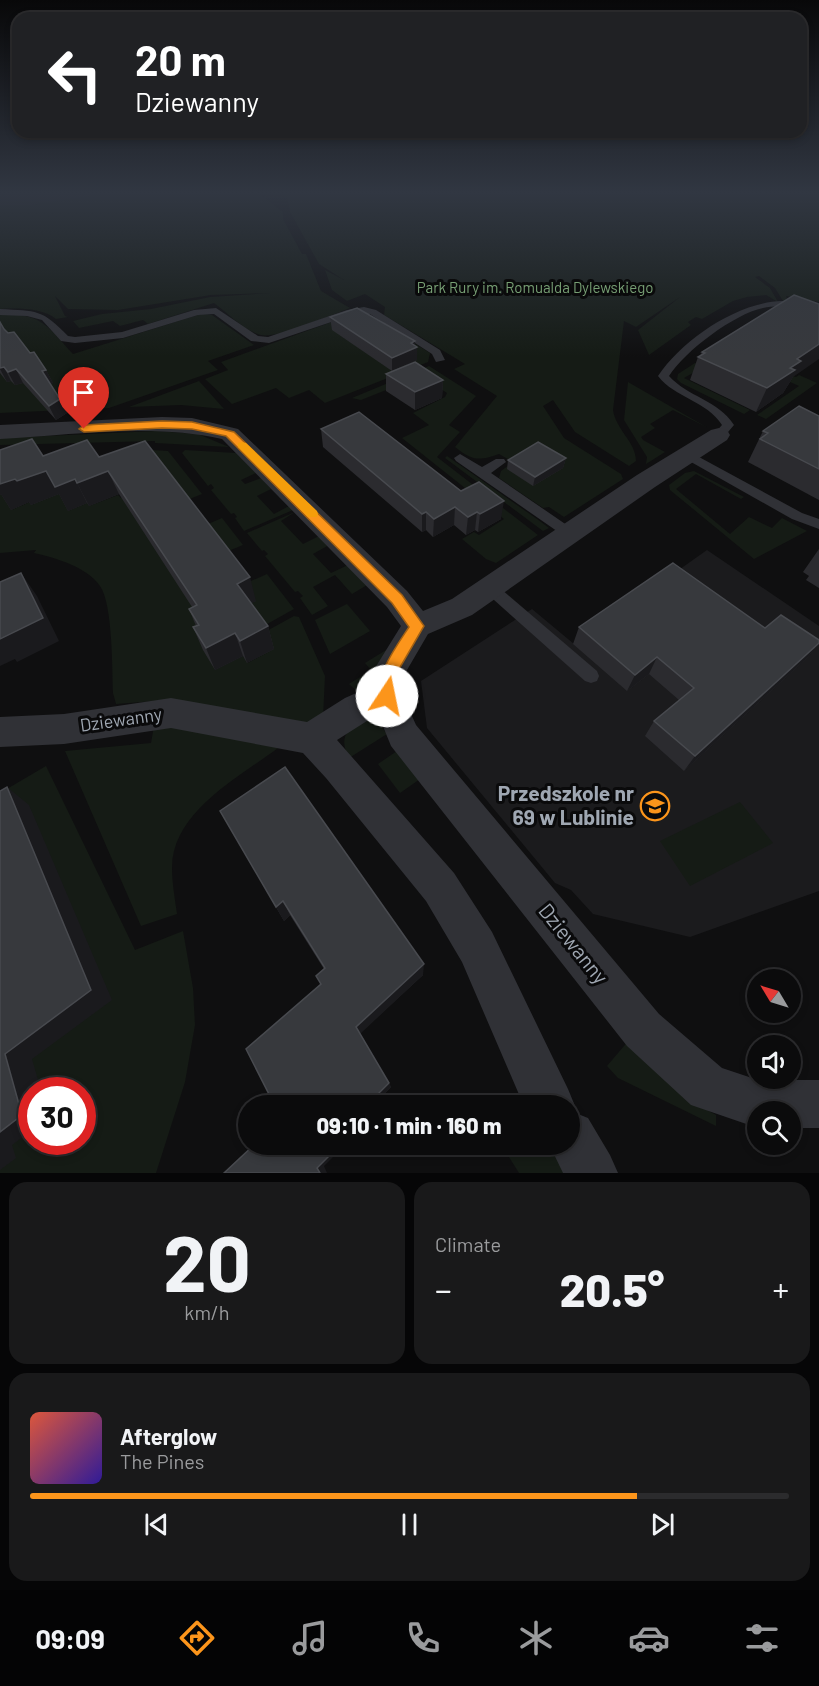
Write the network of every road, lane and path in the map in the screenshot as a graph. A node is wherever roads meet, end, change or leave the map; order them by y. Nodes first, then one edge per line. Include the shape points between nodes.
1 (819, 311) edge
2 (0, 312) edge
3 (440, 360) dead end
4 (0, 432) edge
5 (719, 435) joint
6 (688, 454) junction
7 (460, 458) dead end
8 (500, 462) dead end
9 (482, 473) junction
10 (819, 524) edge
11 (569, 533) junction
12 (489, 587) junction
13 (417, 626) junction
14 (591, 676) dead end
15 (387, 696) junction
16 (0, 732) edge
17 (312, 739) junction
18 (545, 1095) edge
19 (819, 1104) edge
20 (580, 1153) edge
21 (592, 1173) edge

1 - 5 lane via 788,305 752,308 668,366 663,376 674,389 723,415 728,425
2 - 3 lane via 45,318 65,339 75,340 123,335 197,312 216,311 255,339 269,340 364,310 436,352
4 - 13 street via 162,424 192,425 230,434 397,599
5 - 6 street
6 - 10 lane via 797,516
6 - 11 street
7 - 9 lane
8 - 9 lane
9 - 11 lane
11 - 12 street
12 - 13 street via 462,607
12 - 14 lane
13 - 15 street via 391,668
15 - 17 street via 370,700
15 - 19 street, Dziewanny via 403,735 643,1030 708,1088 758,1104
16 - 17 street, Dziewanny via 64,729 171,713
17 - 18 street via 440,887 477,947
20 - 21 street

